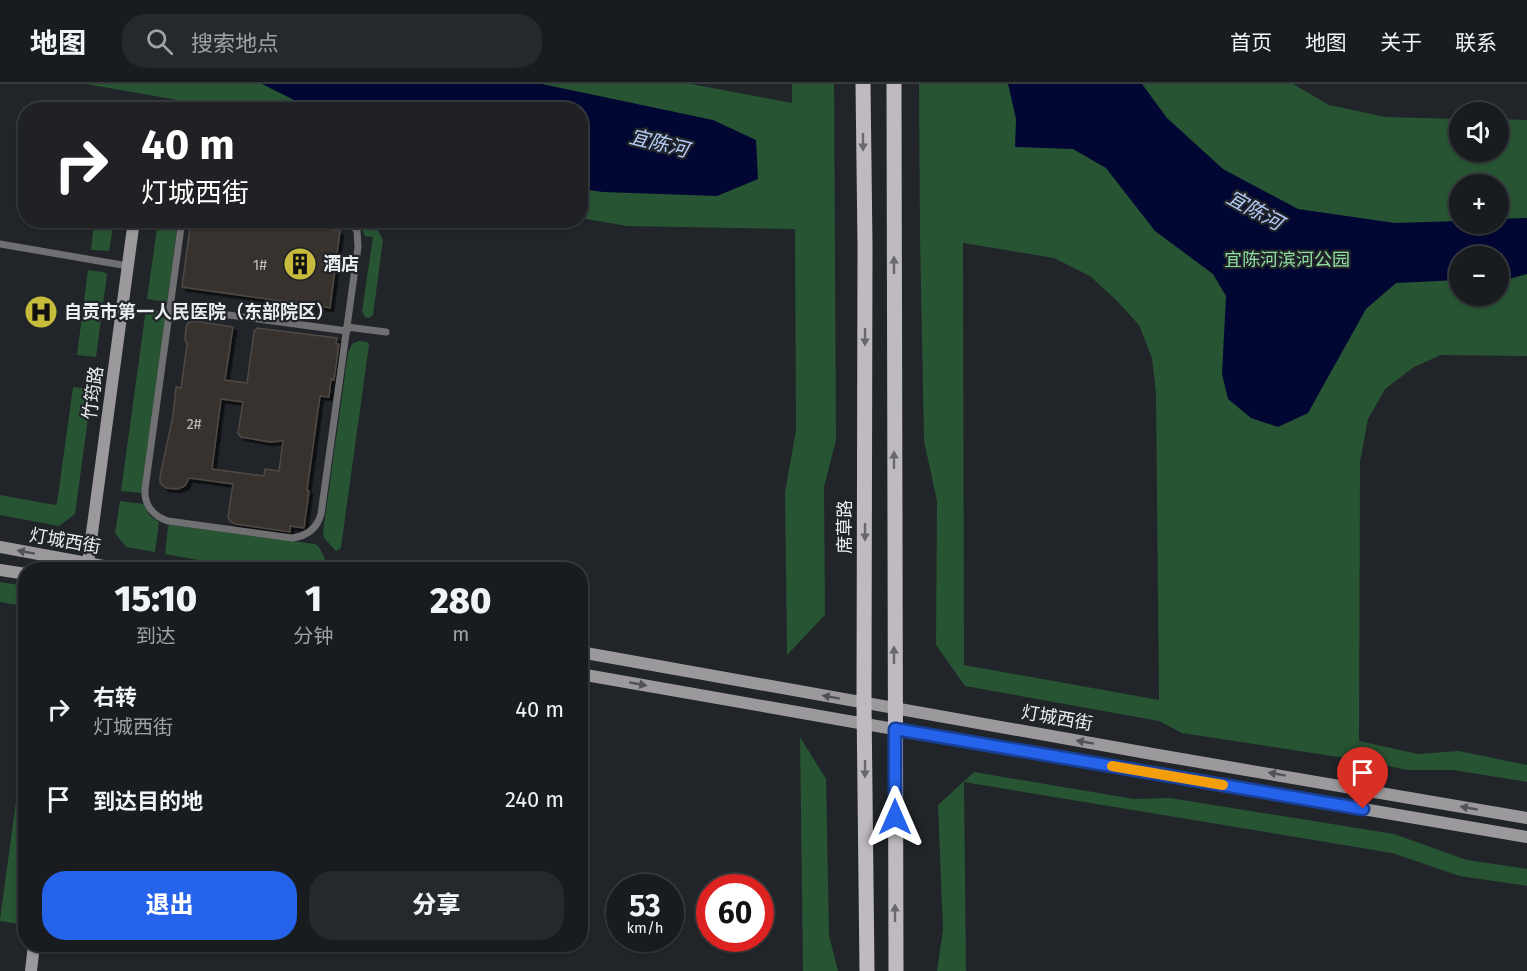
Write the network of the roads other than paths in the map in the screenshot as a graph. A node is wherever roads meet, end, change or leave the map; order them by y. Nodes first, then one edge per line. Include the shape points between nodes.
1 (863, 84) edge
2 (894, 84) edge
3 (133, 228) edge
4 (181, 228) edge
5 (355, 228) edge
6 (0, 244) edge
7 (128, 266) junction
8 (170, 307) junction
9 (347, 329) junction
10 (386, 332) dead end
11 (0, 547) edge
12 (65, 562) edge
13 (88, 562) edge
14 (0, 570) edge
15 (18, 573) edge
16 (588, 653) edge
17 (588, 675) edge
18 (864, 703) junction
19 (894, 708) junction
20 (865, 724) junction
21 (895, 729) junction
22 (1527, 818) edge
23 (1527, 837) edge
24 (33, 952) edge
25 (31, 971) edge
26 (867, 971) edge
27 (896, 971) edge

1 -> 18 main road, 席草路
19 -> 2 main road
3 - 7 street, 竹筠路
4 - 8 lane
5 - 9 lane via 359,242
6 - 7 lane
7 - 13 street, 竹筠路
8 - 9 lane
8 - 9 lane via 145,493 148,506 168,521 292,538 310,532 321,514
9 - 10 lane
12 -> 11 street, 灯城西街
14 - 15 street
18 -> 16 street, 灯城西街
17 -> 20 street
18 - 19 street, 灯城西街
18 - 20 main road, 席草路
19 - 21 main road
22 -> 19 street, 灯城西街
20 - 21 street
20 -> 26 main road, 席草路
21 - 23 street
27 -> 21 main road
24 - 25 street

